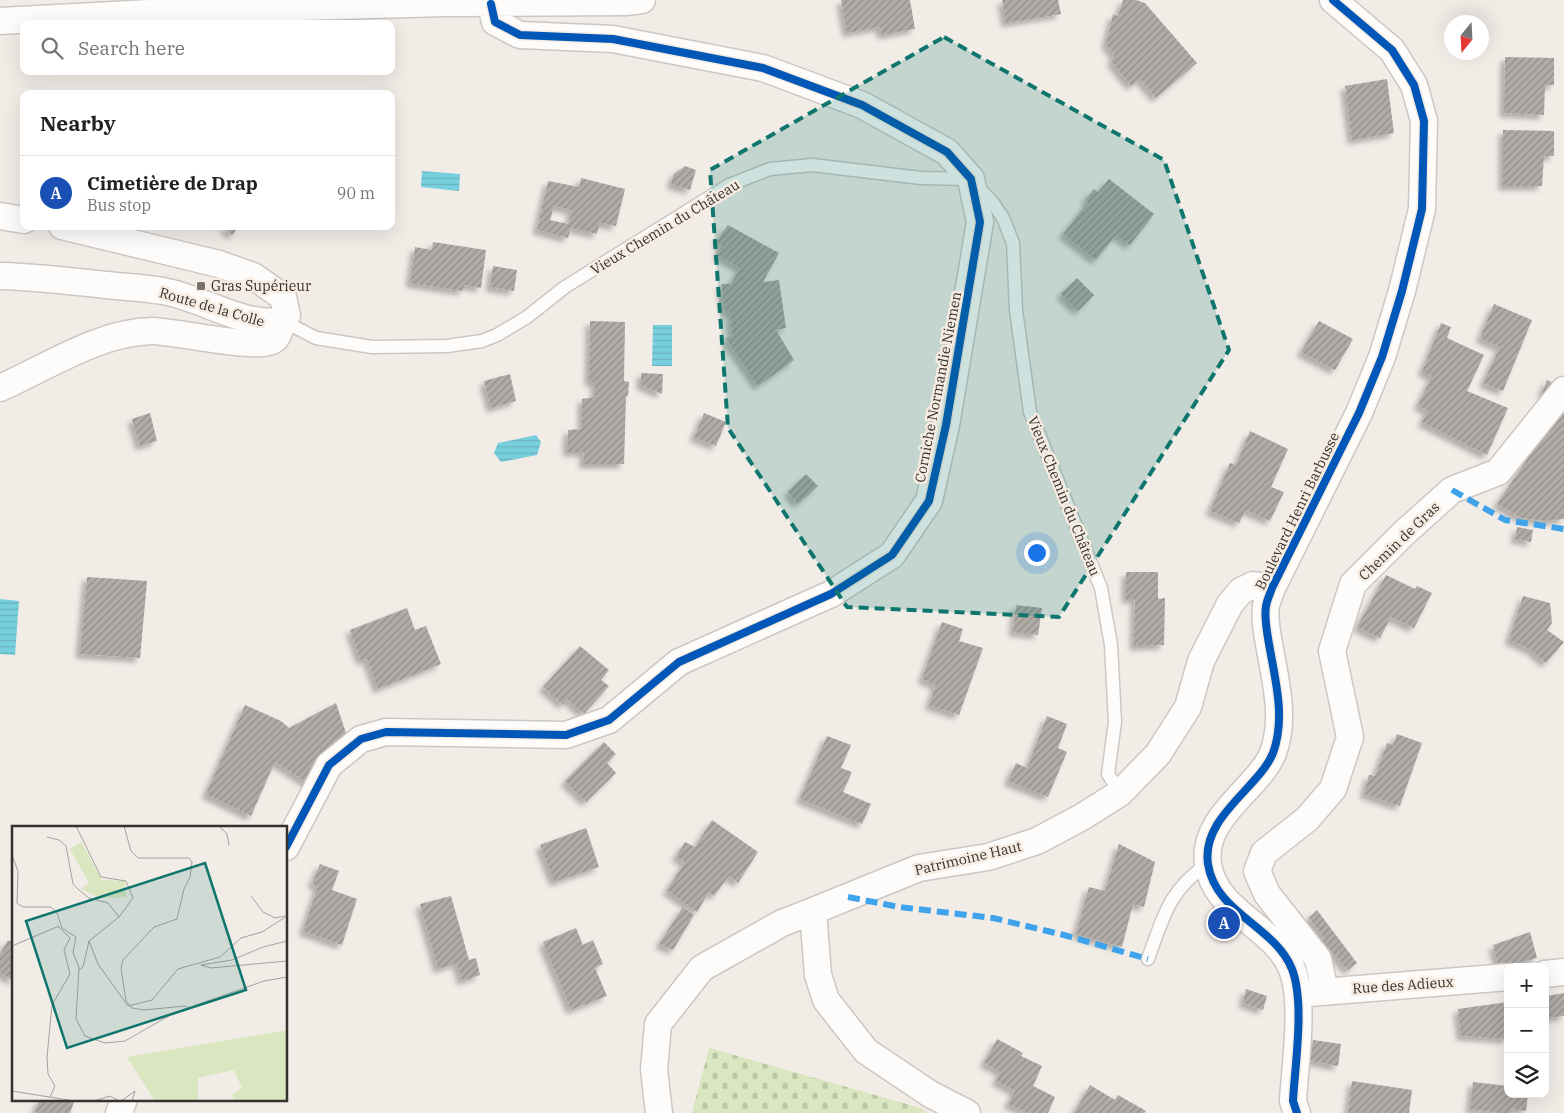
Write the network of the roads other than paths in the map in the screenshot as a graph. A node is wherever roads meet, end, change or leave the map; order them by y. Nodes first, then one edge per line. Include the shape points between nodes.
1 (642, 0) edge
2 (1333, 0) edge
3 (491, 4) junction
4 (0, 21) edge
5 (971, 179) junction
6 (0, 216) edge
7 (20, 219) edge
8 (79, 230) edge
9 (0, 276) edge
10 (283, 322) junction
11 (0, 388) edge
12 (1564, 390) edge
13 (1272, 588) junction
14 (1120, 793) junction
15 (288, 843) edge
16 (1208, 863) junction
17 (814, 911) junction
18 (1148, 959) dead end
19 (1564, 972) edge
20 (1549, 974) edge
21 (1504, 977) edge
22 (1325, 991) junction
23 (1298, 994) junction
24 (124, 1100) edge
25 (119, 1113) edge
26 (659, 1113) edge
27 (967, 1113) edge
28 (1297, 1113) edge

1 - 3 street
2 - 13 street, Boulevard Henri Barbusse via 1392,50 1414,85 1424,121 1422,209 1382,357 1359,413
3 - 4 street via 224,9
3 - 5 street, Corniche Normandie Niemen via 495,22 520,35 613,39 763,68 862,105 947,152
5 - 10 lane, Vieux Chemin du Château via 921,178 812,165 770,169 728,185 565,287 527,317 482,341 446,346 372,347 316,338
5 - 14 lane, Vieux Chemin du Château via 994,203 1013,243 1016,310 1030,412 1101,588 1111,645 1115,722 1108,774
5 - 15 street, Corniche Normandie Niemen via 980,222 946,425 929,501 892,555 830,594 679,662 609,720 566,735 386,732 362,739 329,765
6 - 7 street
8 - 10 street, Route de la Colle via 219,264 253,276 283,297 287,315
9 - 10 street, Route de la Colle via 163,291 267,324
10 - 11 street via 275,339 266,343 248,344 153,331 122,333 95,342
12 - 22 street, Chemin de Gras via 1498,472 1452,490 1354,584 1332,652 1350,736 1333,789 1307,820 1264,853 1257,871 1266,894 1318,960
13 - 14 street, Patrimoine Haut via 1253,585 1241,591 1230,604 1200,661 1188,707 1158,754
13 - 16 street, Boulevard Henri Barbusse via 1266,608 1280,714 1278,737 1273,754 1261,773 1219,822 1210,845
14 - 17 street, Patrimoine Haut via 1037,841 988,857 919,868
16 - 18 lane via 1191,875 1169,902
16 - 23 street, Boulevard Henri Barbusse via 1212,880 1222,896 1284,954 1292,969
17 - 26 street, Patrimoine Haut via 782,923 702,968 658,1024 654,1070
17 - 27 street via 818,975 826,1000 866,1051 930,1094
19 - 20 street
21 - 22 street, Rue des Adieux
22 - 23 street, Rue des Adieux
23 - 28 street, Boulevard Henri Barbusse via 1293,1101
24 - 25 street

